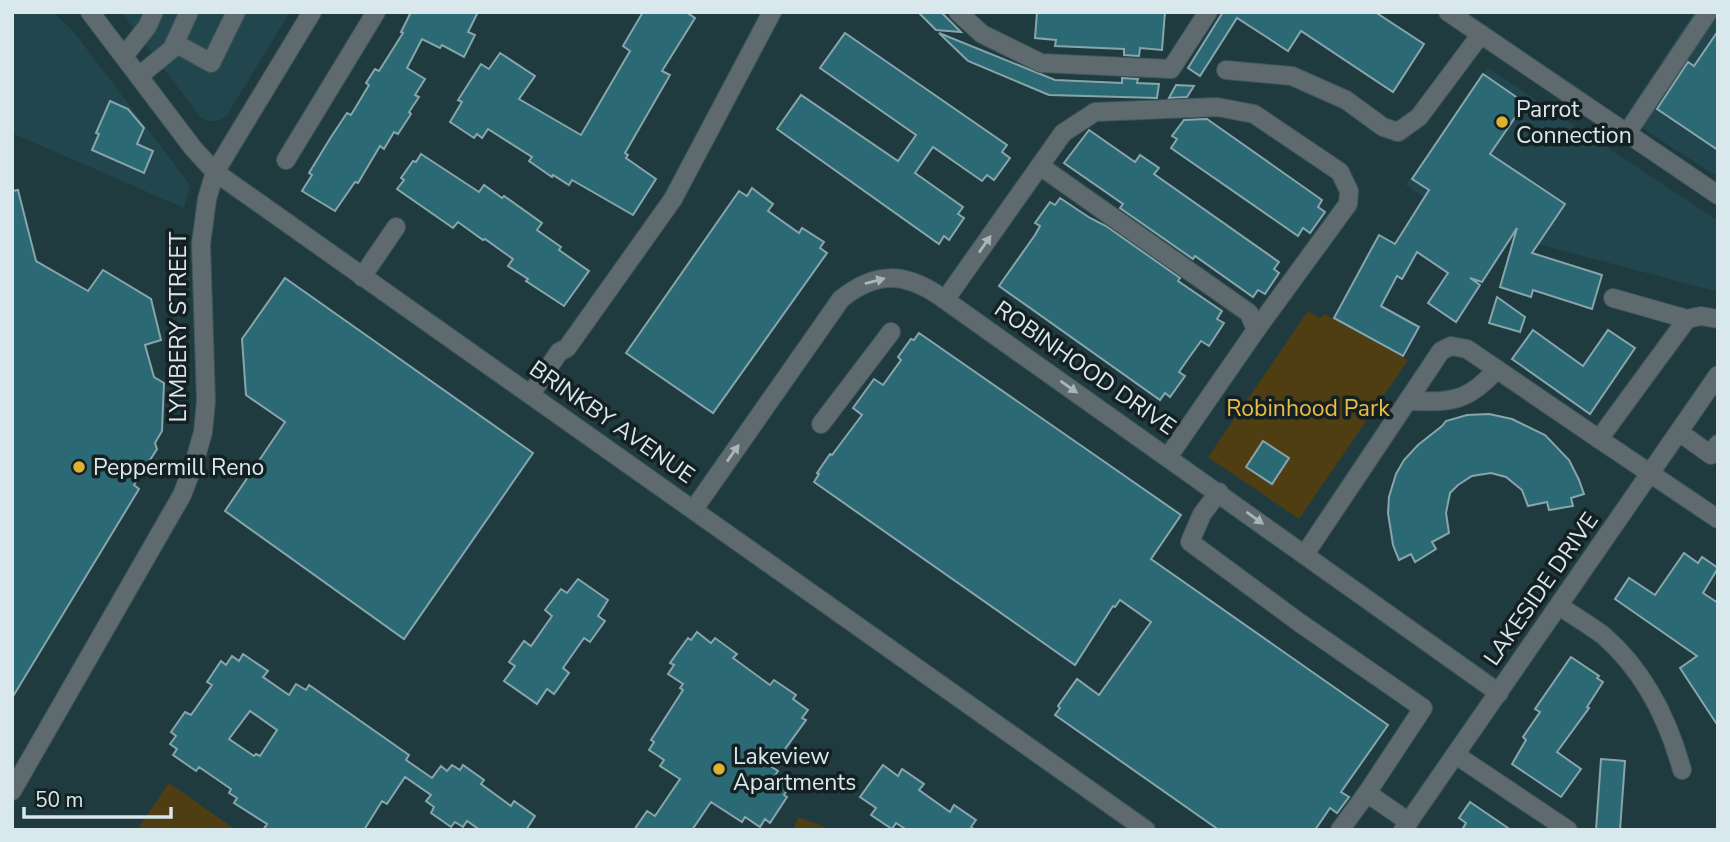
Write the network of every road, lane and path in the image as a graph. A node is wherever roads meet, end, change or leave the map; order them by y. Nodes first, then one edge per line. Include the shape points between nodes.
1 (90, 12) edge
2 (154, 12) edge
3 (189, 12) edge
4 (236, 12) edge
5 (312, 12) edge
6 (376, 12) edge
7 (772, 12) edge
8 (958, 12) edge
9 (1208, 12) edge
10 (1448, 12) edge
11 (1708, 12) edge
12 (1481, 34) junction
13 (174, 43) junction
14 (124, 56) junction
15 (1226, 70) dead end
16 (139, 76) junction
17 (1627, 133) junction
18 (286, 160) dead end
19 (1040, 166) junction
20 (215, 172) junction
21 (1718, 195) edge
22 (396, 227) dead end
23 (362, 277) junction
24 (1613, 298) dead end
25 (945, 300) junction
26 (1687, 319) junction
27 (1718, 319) edge
28 (1256, 330) junction
29 (891, 332) dead end
30 (1497, 369) junction
31 (1718, 375) edge
32 (531, 394) junction
33 (1408, 401) junction
34 (821, 424) dead end
35 (1679, 432) junction
36 (1599, 439) junction
37 (1718, 444) edge
38 (1168, 457) junction
39 (1650, 474) junction
40 (1219, 492) junction
41 (694, 509) junction
42 (1718, 519) edge
43 (1305, 554) junction
44 (1559, 606) junction
45 (1499, 693) junction
46 (1456, 755) junction
47 (1682, 770) dead end
48 (12, 791) edge
49 (1367, 793) junction
50 (1124, 823) edge
51 (1406, 826) edge
52 (1146, 830) edge
53 (1340, 830) edge
54 (1568, 830) edge

1 - 14 street, BRINKBY AVENUE
2 - 14 street
3 - 13 street
4 - 13 street via 211,63
5 - 20 street, LYMBERY STREET
6 - 18 street
7 - 32 street via 673,199
8 - 9 street via 982,34 1041,63 1171,69
10 - 12 street
11 - 17 street
12 - 15 street via 1419,117 1398,132 1383,127 1346,100 1292,76
12 - 17 street
13 - 16 street via 172,50
14 - 16 street, BRINKBY AVENUE
16 - 20 street, BRINKBY AVENUE
17 - 21 street
25 -> 19 street
19 - 28 street via 1249,313
19 - 28 street via 1063,133 1095,112 1217,107 1254,114 1340,172 1349,191 1348,204
20 - 23 street, BRINKBY AVENUE
20 - 48 street, LYMBERY STREET via 201,244 206,401 194,464 182,495
22 - 23 street
23 - 32 street, BRINKBY AVENUE
24 - 26 street
25 -> 38 street, ROBINHOOD DRIVE
41 -> 25 street, ROBINHOOD DRIVE via 841,299 856,287 891,277 925,286
26 - 27 street
26 - 36 street
28 - 38 street
29 - 34 street
30 - 33 street via 1460,399
30 - 33 street via 1467,349 1451,346 1441,351
30 - 36 street
31 - 35 street, LAKESIDE DRIVE
32 - 41 street, BRINKBY AVENUE
33 - 43 street
35 - 37 street via 1710,455
35 - 39 street, LAKESIDE DRIVE
36 - 39 street
38 - 40 street, ROBINHOOD DRIVE
39 - 42 street
39 - 44 street, LAKESIDE DRIVE
40 -> 43 street, ROBINHOOD DRIVE
40 - 49 street via 1202,514 1190,542 1423,708
41 - 50 street, BRINKBY AVENUE
43 - 45 street, ROBINHOOD DRIVE
44 - 45 street, LAKESIDE DRIVE
44 - 47 street via 1602,635 1631,665 1660,709
45 - 46 street, LAKESIDE DRIVE
46 - 51 street, LAKESIDE DRIVE
46 - 54 street
49 - 51 street
49 - 53 street
50 - 52 street, BRINKBY AVENUE

